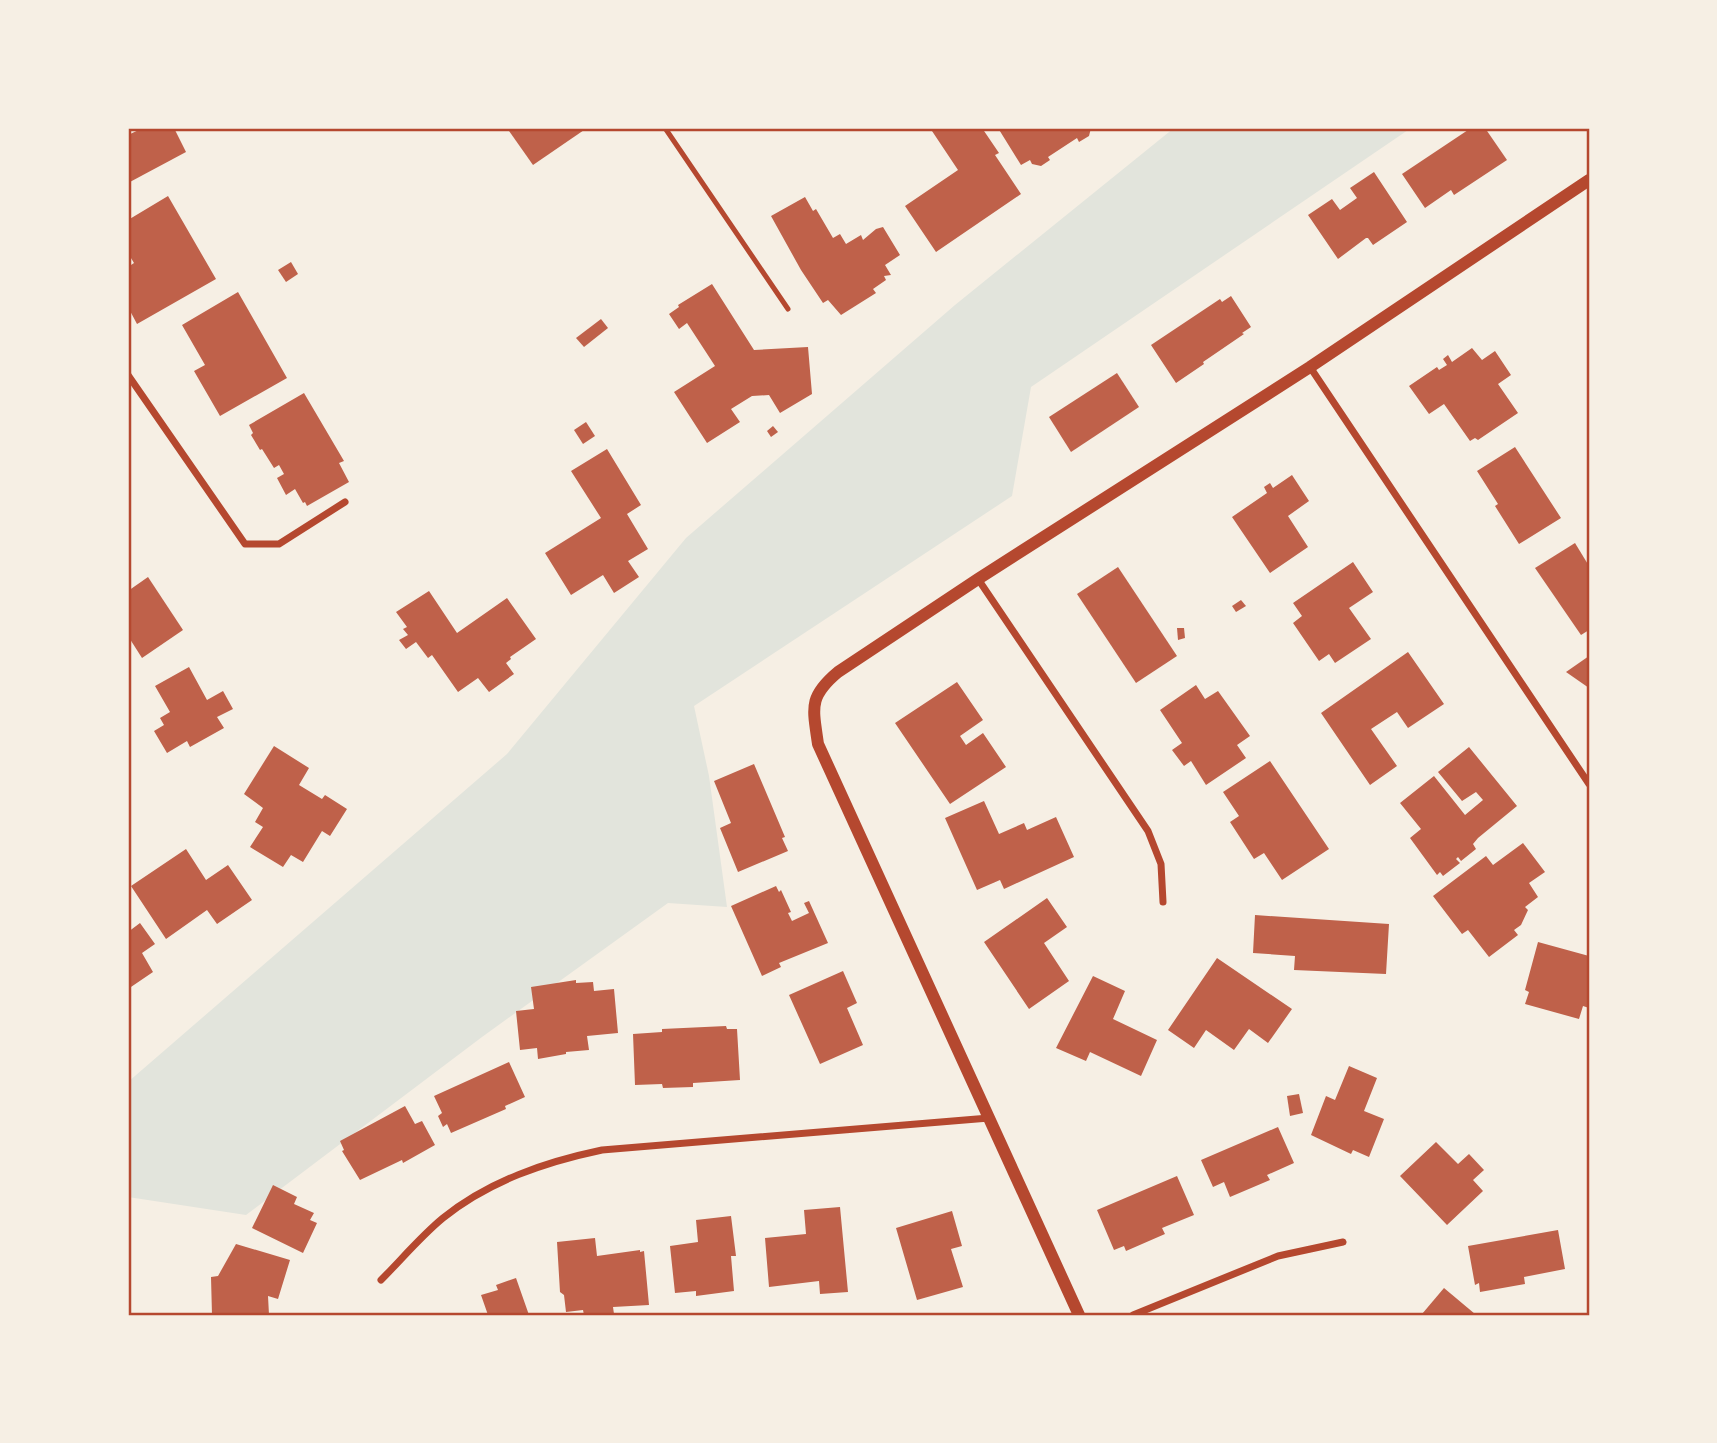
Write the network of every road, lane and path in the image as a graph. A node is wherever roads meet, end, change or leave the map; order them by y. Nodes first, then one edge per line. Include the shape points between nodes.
1 (665, 128) edge
2 (1589, 180) edge
3 (788, 309) dead end
4 (1310, 367) junction
5 (128, 375) edge
6 (345, 502) dead end
7 (978, 579) junction
8 (1589, 784) edge
9 (1163, 902) dead end
10 (989, 1118) junction
11 (1343, 1242) dead end
12 (381, 1280) dead end
13 (1079, 1315) edge
14 (1133, 1315) edge

1 - 3 lane
2 - 4 street
4 - 7 street
4 - 8 street
5 - 6 street via 245,544 279,544
7 - 9 street via 1148,831 1161,864
7 - 10 street via 824,684 814,699 814,718 818,744
10 - 12 street via 602,1150 562,1159 483,1191 442,1219
10 - 13 street
11 - 14 street via 1278,1256

